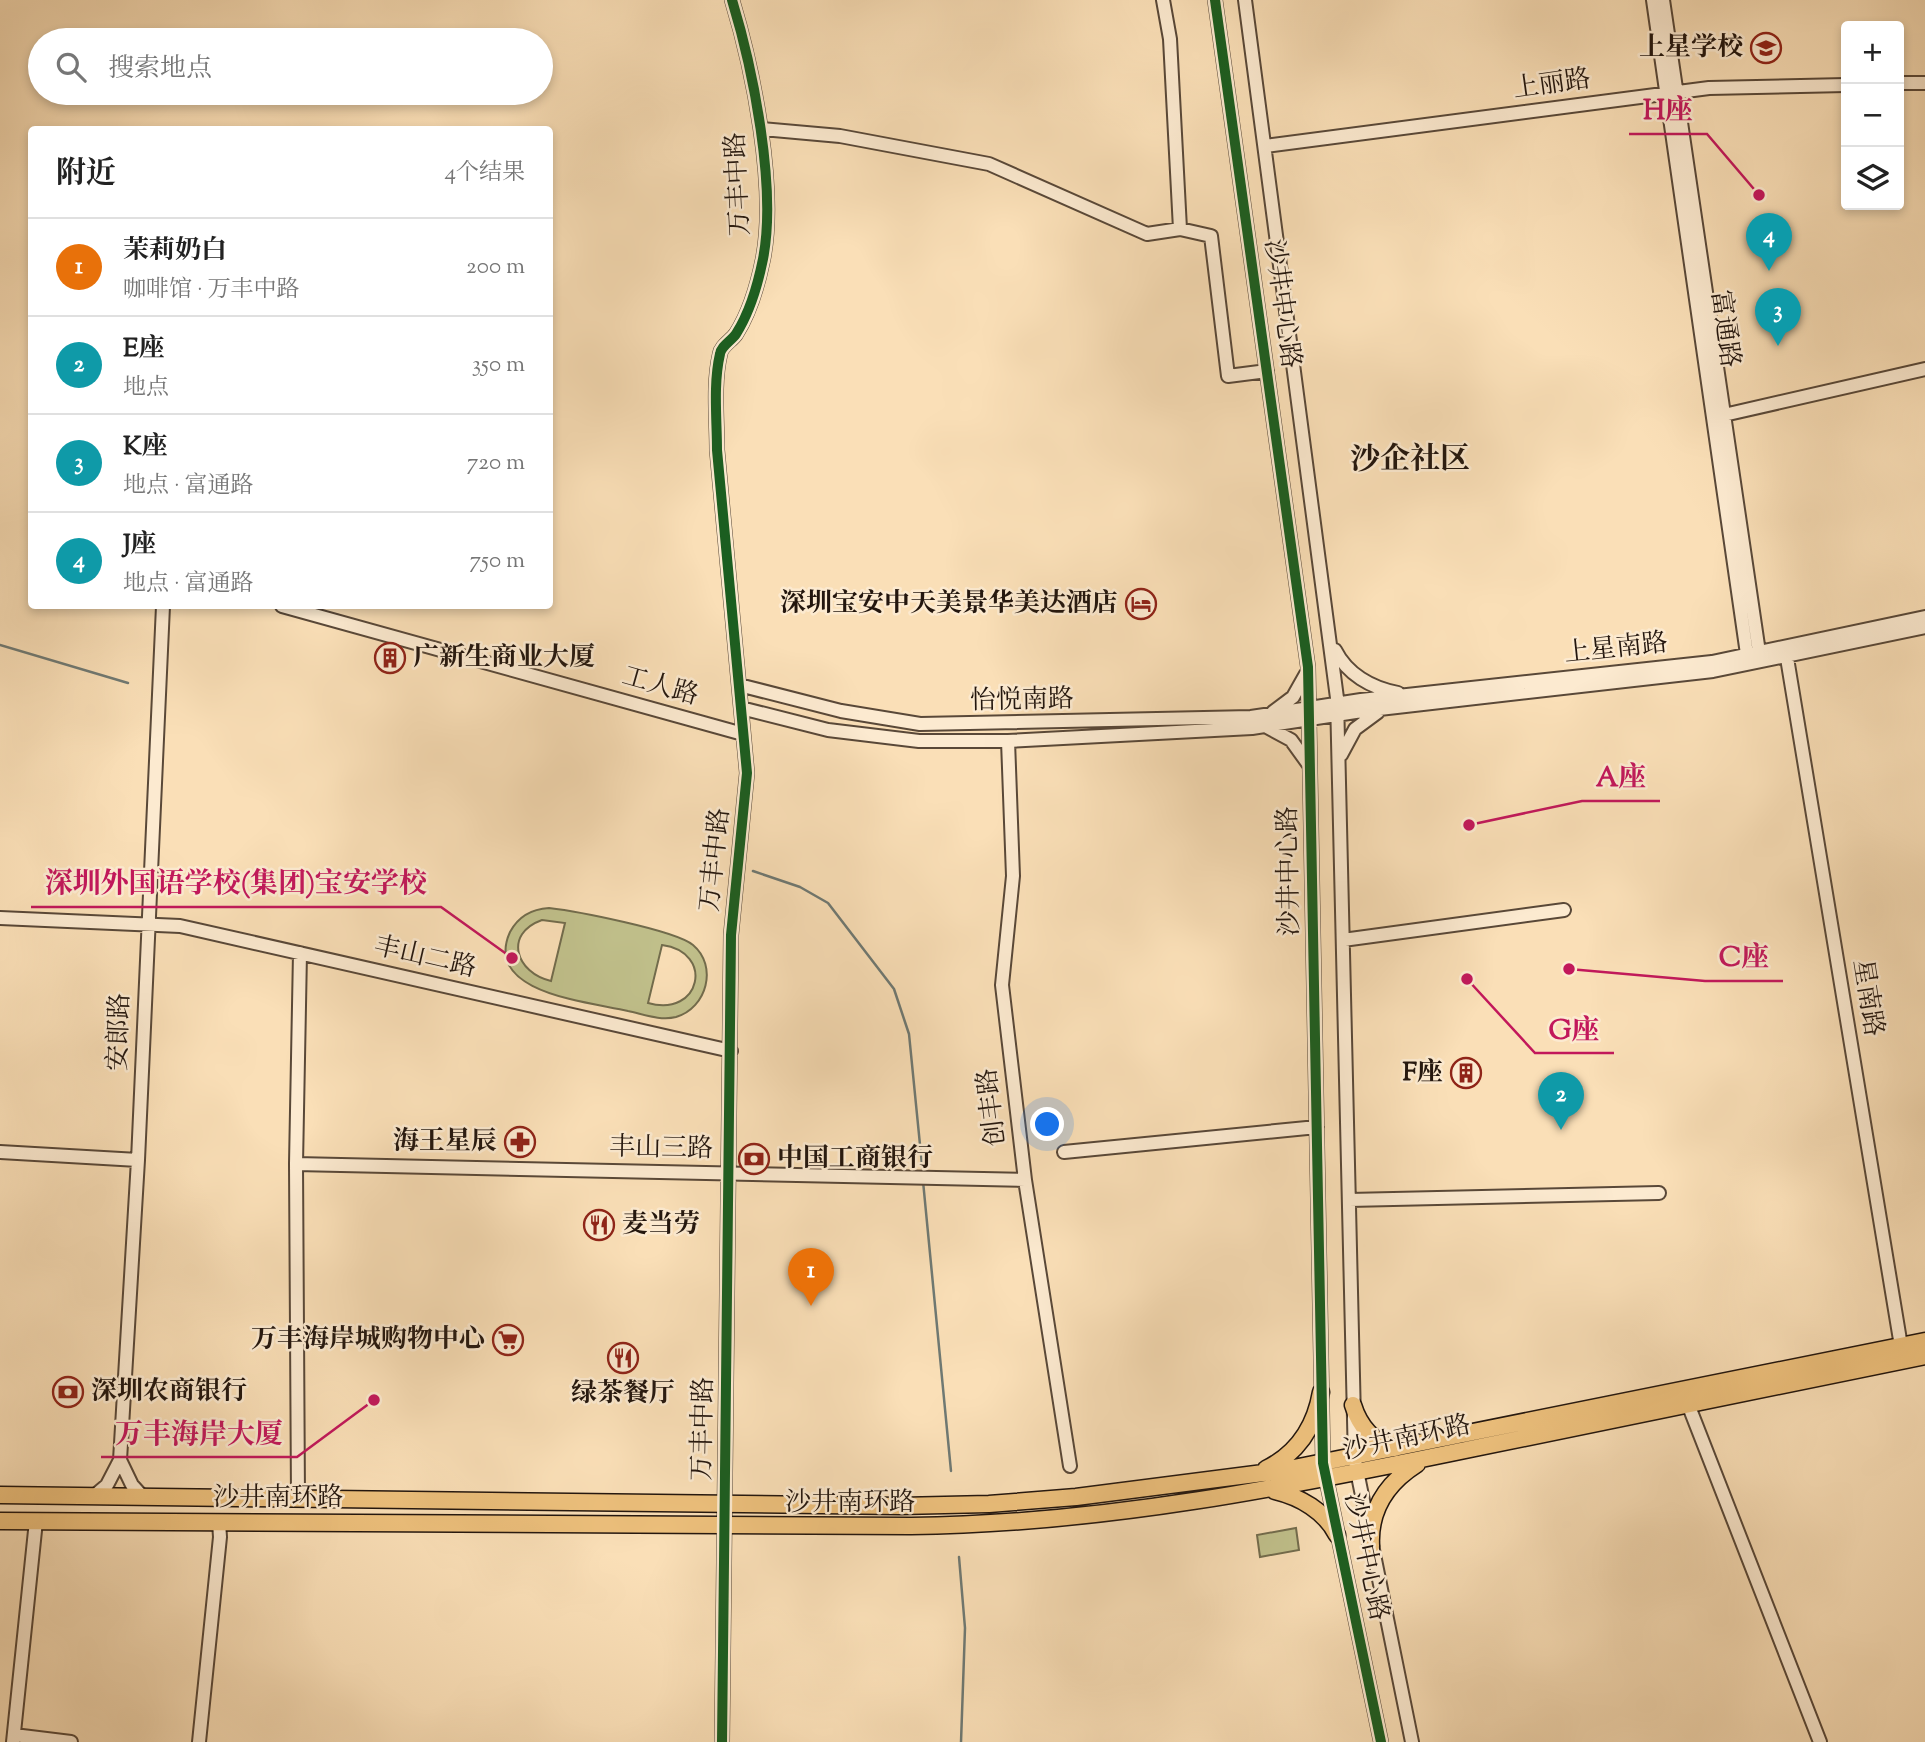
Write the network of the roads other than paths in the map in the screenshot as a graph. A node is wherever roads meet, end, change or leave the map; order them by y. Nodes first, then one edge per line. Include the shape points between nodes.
1 (732, 0) edge
2 (1163, 0) edge
3 (1215, 0) edge
4 (1245, 0) edge
5 (1653, 0) edge
6 (1663, 0) edge
7 (1904, 83) edge
8 (1925, 83) edge
9 (1841, 85) edge
10 (1672, 93) junction
11 (761, 129) junction
12 (1265, 146) junction
13 (1180, 229) junction
14 (1925, 369) edge
15 (1267, 371) junction
16 (1724, 415) junction
17 (163, 609) edge
18 (293, 609) edge
19 (1925, 617) edge
20 (1925, 627) edge
21 (1331, 639) junction
22 (1787, 658) junction
23 (1754, 659) junction
24 (1308, 667) junction
25 (739, 685) junction
26 (1412, 695) junction
27 (741, 708) junction
28 (1337, 709) junction
29 (1387, 709) junction
30 (1310, 714) junction
31 (1264, 721) junction
32 (743, 734) junction
33 (1008, 741) junction
34 (1339, 762) junction
35 (1311, 771) junction
36 (1564, 910) dead end
37 (0, 918) edge
38 (148, 924) junction
39 (1343, 940) junction
40 (300, 953) junction
41 (731, 1051) junction
42 (1317, 1127) junction
43 (0, 1152) edge
44 (1063, 1152) dead end
45 (138, 1160) junction
46 (296, 1164) junction
47 (730, 1174) junction
48 (1025, 1180) junction
49 (1660, 1193) dead end
50 (1349, 1200) junction
51 (1925, 1341) edge
52 (1901, 1346) junction
53 (1925, 1356) edge
54 (1321, 1392) junction
55 (1688, 1404) junction
56 (1353, 1405) junction
57 (1398, 1448) junction
58 (1430, 1458) junction
59 (120, 1460) junction
60 (1323, 1462) junction
61 (1355, 1465) junction
62 (1070, 1466) dead end
63 (1252, 1475) junction
64 (1326, 1479) junction
65 (1206, 1482) junction
66 (1269, 1490) junction
67 (0, 1494) edge
68 (94, 1496) junction
69 (142, 1496) junction
70 (298, 1498) junction
71 (1208, 1500) junction
72 (725, 1503) junction
73 (0, 1521) edge
74 (36, 1521) junction
75 (219, 1522) junction
76 (725, 1525) junction
77 (1337, 1535) junction
78 (1371, 1546) junction
79 (13, 1739) edge
80 (71, 1742) edge
81 (199, 1742) edge
82 (722, 1742) edge
83 (1381, 1742) edge
84 (1412, 1742) edge
85 (1820, 1742) edge

1 - 11 street, 万丰中路
2 - 13 street via 1170,39
3 - 15 street, 沙井中心路
4 - 12 street, 沙井中心路
5 - 10 street, 富通路
6 - 10 street, 富通路
7 - 8 street
9 - 10 street, 上丽路
10 - 12 street, 上丽路
10 - 16 street, 富通路
10 - 23 street, 富通路
11 - 13 street via 840,136 989,164 1147,234
11 - 25 street, 万丰中路 via 767,219 764,257 744,318 720,352 719,364 717,450
12 - 21 street, 沙井中心路
13 - 15 street via 1211,236 1228,376
14 - 16 street
15 - 24 street, 沙井中心路
16 - 23 street, 富通路
17 - 38 street, 安郎路
18 - 32 street, 工人路
19 - 23 street, 上星南路
20 - 22 street, 上星南路
21 - 26 street via 1339,658 1359,678 1384,690
21 - 28 street, 沙井中心路
22 - 23 street, 上星南路
22 - 52 street, 星南路
23 - 26 street, 上星南路
23 - 29 street, 上星南路
24 - 30 street, 沙井中心路
24 - 31 street via 1293,697
25 - 27 street, 万丰中路
25 - 31 street, 怡悦南路 via 841,711 920,724
26 - 28 street, 上星南路
27 - 32 street, 万丰中路
27 - 33 street, 怡悦南路 via 828,730 919,741
28 - 29 street, 上星南路
28 - 30 street, 上星南路
28 - 34 street, 沙井中心路
29 - 34 street via 1355,729
30 - 31 street, 怡悦南路
30 - 35 street, 沙井中心路
31 - 33 street, 怡悦南路
31 - 35 street via 1291,740
32 - 41 street, 万丰中路 via 747,788 731,935
33 - 48 street, 创丰路 via 1013,876 1002,985
34 - 39 street, 沙井中心路
35 - 42 street, 沙井中心路
36 - 39 street
37 - 38 street, 丰山二路
38 - 40 street, 丰山二路 via 180,926
38 - 45 street, 安郎路
39 - 50 street, 沙井中心路
40 - 41 street, 丰山二路
40 - 46 street
41 - 47 street, 万丰中路
42 - 44 street
42 - 54 street, 沙井中心路
43 - 45 street
45 - 59 street, 安郎路
46 - 47 street, 丰山三路
46 - 70 street
47 - 48 street, 丰山三路
47 - 72 street, 万丰中路
48 - 62 street, 创丰路
49 - 50 street
50 - 56 street, 沙井中心路
51 - 52 main road, 沙井南环路
52 - 57 main road, 沙井南环路
53 - 55 main road, 沙井南环路
54 - 60 street, 沙井中心路
54 - 63 main road via 1302,1441 1282,1460
55 - 58 main road, 沙井南环路
55 - 85 street
56 - 57 main road via 1373,1437
56 - 61 street, 沙井中心路
57 - 61 main road, 沙井南环路
58 - 61 main road, 沙井南环路
58 - 78 main road via 1402,1474 1385,1493 1374,1516
59 - 68 street, 安郎路 via 107,1485
59 - 69 street
60 - 61 main road, 沙井南环路
60 - 63 main road, 沙井南环路
60 - 64 street, 沙井中心路
61 - 64 main road, 沙井南环路
61 - 78 street, 沙井中心路
63 - 65 main road, 沙井南环路
64 - 66 main road, 沙井南环路
64 - 77 street, 沙井中心路
65 - 71 main road via 1217,1490
65 - 72 main road, 沙井南环路 via 989,1504
66 - 71 main road, 沙井南环路
66 - 77 main road via 1311,1506
67 - 68 main road, 沙井南环路
68 - 69 main road, 沙井南环路
69 - 70 main road, 沙井南环路
70 - 72 main road, 沙井南环路
71 - 76 main road, 沙井南环路 via 984,1524
72 - 76 street, 万丰中路
73 - 74 main road, 沙井南环路
74 - 75 main road, 沙井南环路
74 - 79 street
75 - 76 main road, 沙井南环路
75 - 81 street
76 - 82 street, 万丰中路
77 - 83 street, 沙井中心路
78 - 84 street, 沙井中心路
79 - 80 street

